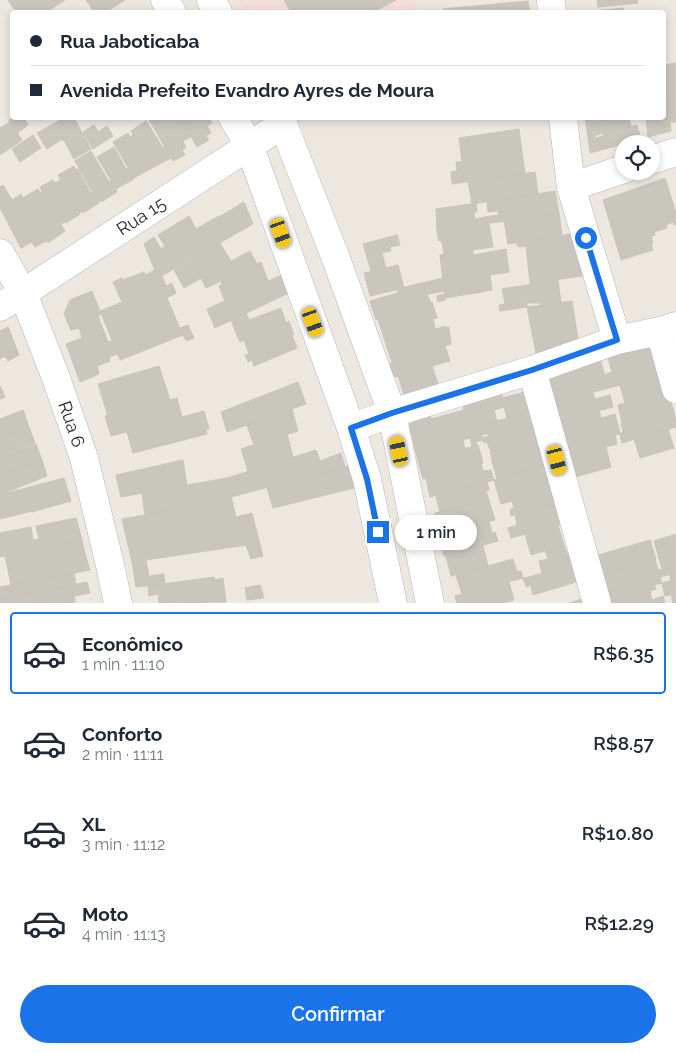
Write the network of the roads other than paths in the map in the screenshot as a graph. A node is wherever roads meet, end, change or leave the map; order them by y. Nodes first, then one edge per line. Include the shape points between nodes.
1 (234, 120) edge
2 (563, 120) edge
3 (281, 121) edge
4 (249, 145) junction
5 (676, 152) edge
6 (660, 157) edge
7 (615, 173) edge
8 (571, 187) junction
9 (0, 253) edge
10 (23, 293) junction
11 (0, 307) edge
12 (668, 329) edge
13 (617, 340) junction
14 (532, 370) junction
15 (676, 389) edge
16 (392, 413) junction
17 (351, 428) junction
18 (118, 603) edge
19 (393, 603) edge
20 (430, 603) edge
21 (597, 603) edge

1 - 4 street
2 - 8 street
3 - 4 street, Rua 15
3 - 16 street via 335,256
4 - 10 street, Rua 15
4 - 17 street
5 - 6 street
7 - 8 street
8 - 13 street
9 - 10 street, Rua 6
10 - 11 street, Rua 15
10 - 18 street, Rua 6 via 84,458
12 - 13 street
12 - 15 street
13 - 14 street
14 - 16 street
14 - 21 street
16 - 17 street
16 - 20 street
17 - 19 street via 367,479

